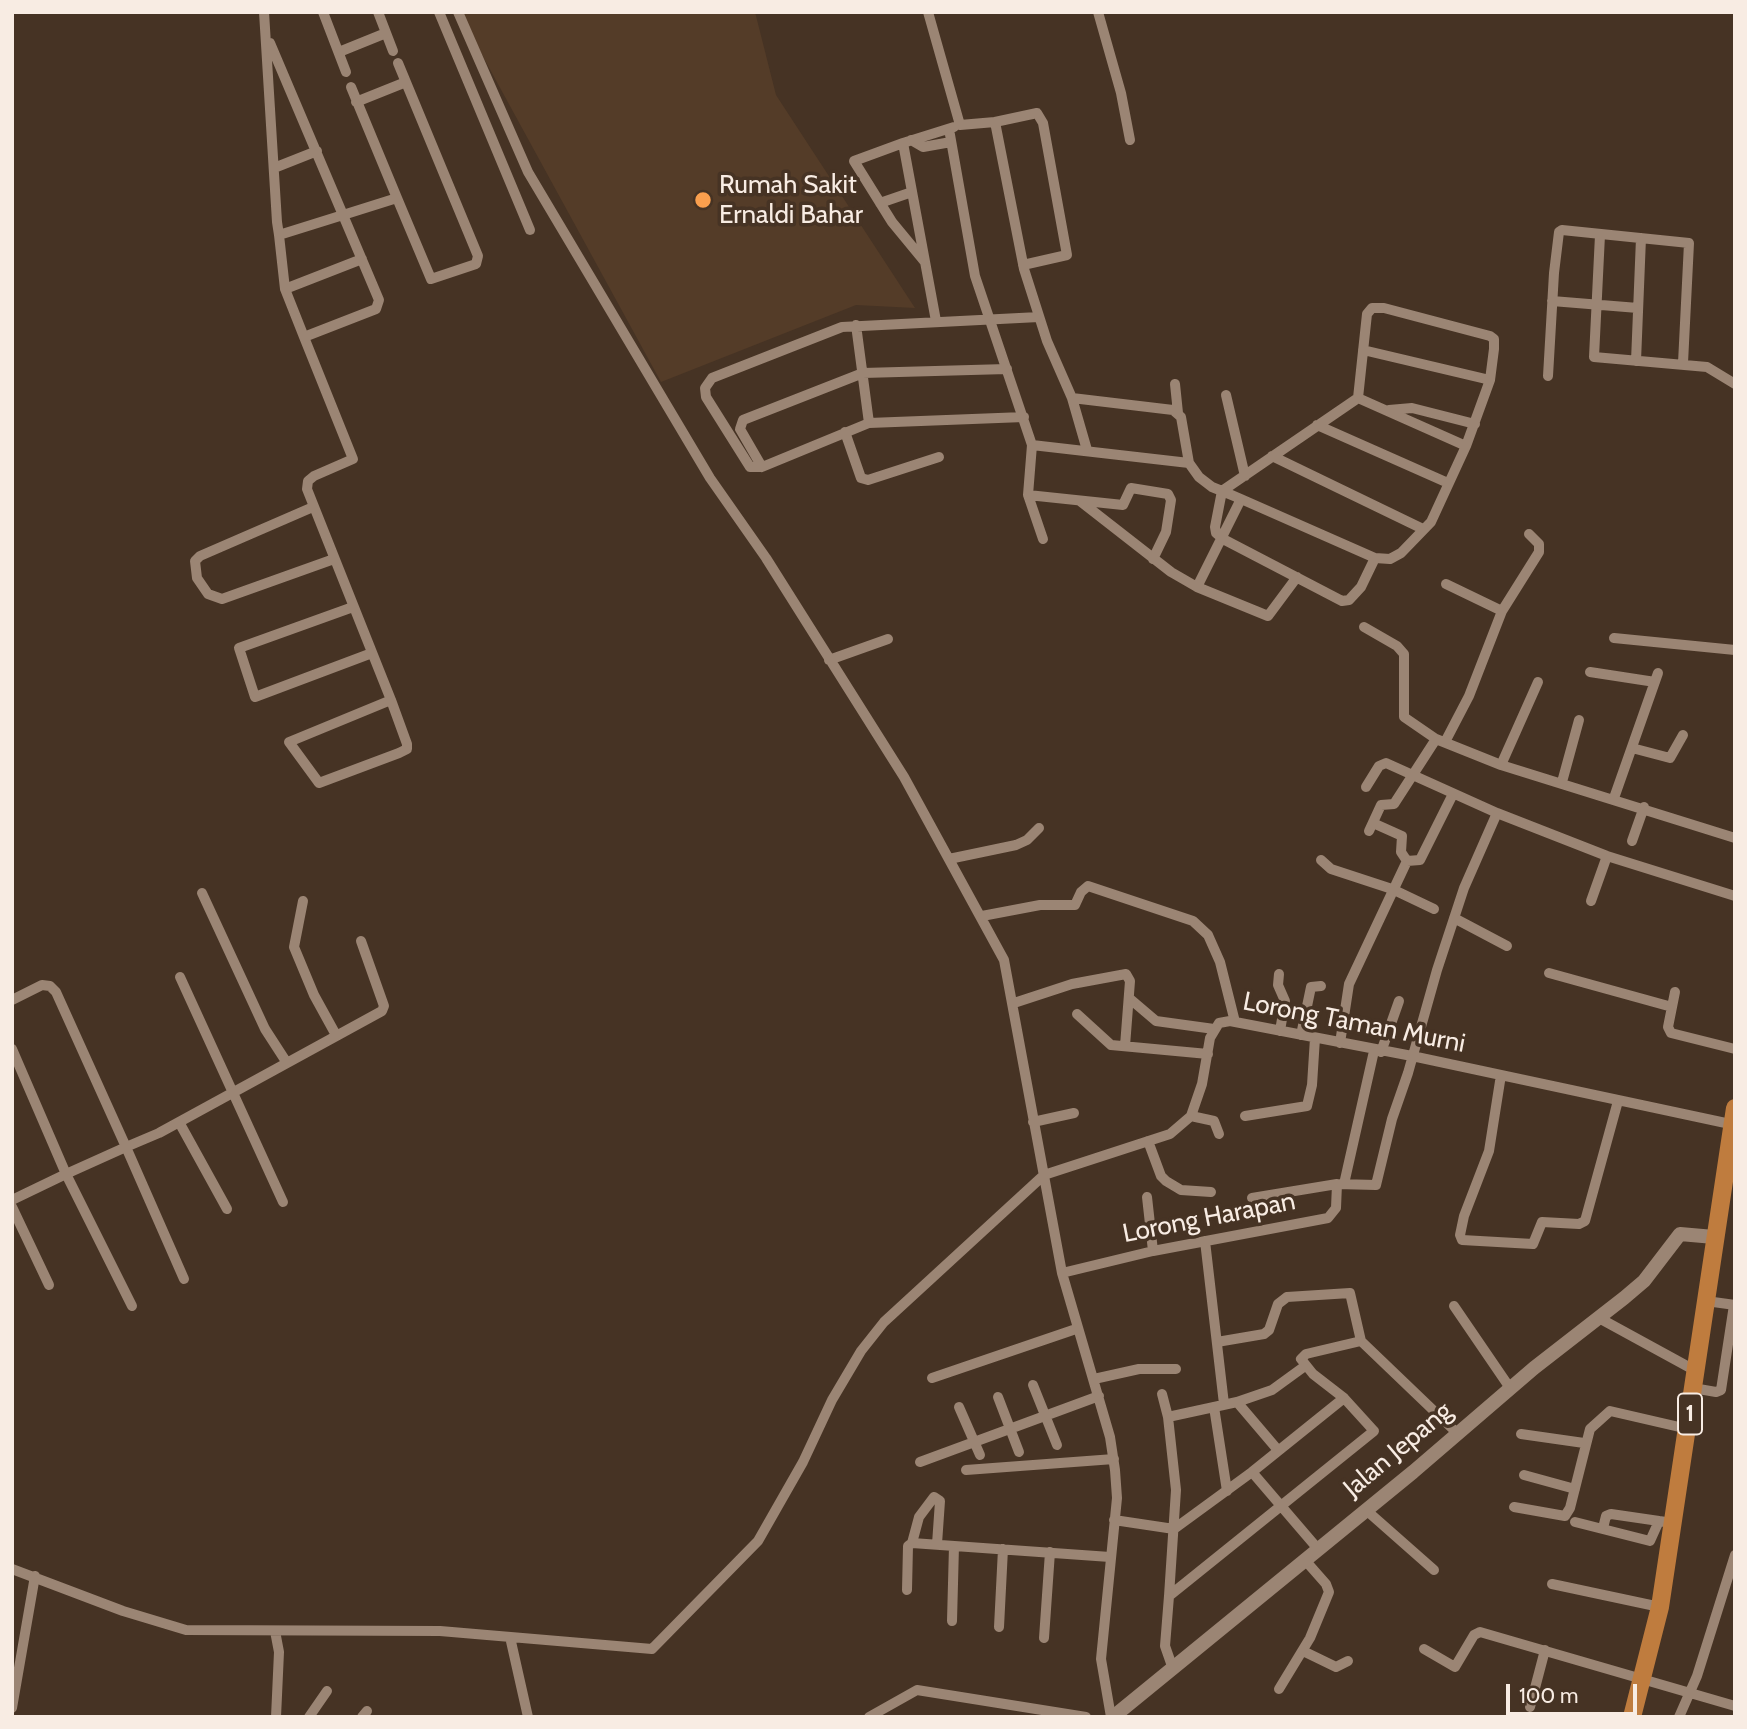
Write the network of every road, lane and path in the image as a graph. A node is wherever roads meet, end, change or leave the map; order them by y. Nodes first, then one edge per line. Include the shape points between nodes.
1 (264, 12) edge
2 (323, 12) edge
3 (378, 12) edge
4 (439, 12) edge
5 (458, 12) edge
6 (928, 12) edge
7 (1098, 12) edge
8 (265, 28) junction
9 (386, 33) junction
10 (393, 51) dead end
11 (339, 52) junction
12 (398, 63) dead end
13 (346, 72) dead end
14 (406, 82) junction
15 (351, 87) dead end
16 (356, 102) junction
17 (995, 122) junction
18 (955, 127) junction
19 (1130, 140) dead end
20 (907, 141) junction
21 (951, 142) junction
22 (317, 151) junction
23 (274, 168) junction
24 (912, 192) junction
25 (397, 198) junction
26 (880, 203) junction
27 (343, 215) junction
28 (530, 230) dead end
29 (279, 234) junction
30 (1600, 235) junction
31 (1641, 238) junction
32 (362, 260) junction
33 (925, 262) junction
34 (1023, 265) junction
35 (285, 289) junction
36 (1552, 301) junction
37 (1595, 305) junction
38 (1638, 308) junction
39 (1039, 317) junction
40 (988, 319) junction
41 (936, 321) junction
42 (856, 325) junction
43 (304, 337) junction
44 (1363, 350) junction
45 (1636, 361) junction
46 (1684, 363) junction
47 (1007, 369) junction
48 (863, 373) junction
49 (1548, 376) dead end
50 (1490, 380) junction
51 (1175, 384) dead end
52 (1735, 384) edge
53 (1226, 395) dead end
54 (1072, 398) junction
55 (1358, 398) junction
56 (1388, 410) junction
57 (1178, 413) junction
58 (1024, 417) junction
59 (869, 423) junction
60 (1475, 424) junction
61 (1317, 425) junction
62 (845, 432) junction
63 (1032, 445) junction
64 (1466, 446) junction
65 (1087, 450) junction
66 (1272, 456) junction
67 (939, 457) dead end
68 (1189, 463) junction
69 (762, 467) junction
70 (1245, 476) junction
71 (1448, 484) junction
72 (1222, 491) junction
73 (1028, 495) junction
74 (1241, 499) junction
75 (1080, 501) junction
76 (1123, 505) junction
77 (313, 507) junction
78 (1115, 529) junction
79 (1423, 529) junction
80 (1529, 534) dead end
81 (1043, 539) dead end
82 (1223, 539) junction
83 (1375, 558) junction
84 (334, 559) junction
85 (1153, 559) junction
86 (1297, 577) junction
87 (1447, 584) dead end
88 (1197, 587) junction
89 (353, 607) junction
90 (1502, 611) junction
91 (1364, 627) dead end
92 (1614, 638) dead end
93 (888, 639) dead end
94 (1735, 650) edge
95 (372, 653) junction
96 (829, 660) junction
97 (1590, 672) dead end
98 (1538, 681) dead end
99 (391, 700) junction
100 (1579, 720) dead end
101 (1683, 735) dead end
102 (1441, 741) junction
103 (1632, 748) junction
104 (1501, 765) junction
105 (1411, 774) junction
106 (1562, 782) junction
107 (1366, 787) dead end
108 (1453, 794) junction
109 (1614, 798) junction
110 (1644, 807) junction
111 (1497, 813) junction
112 (1038, 828) dead end
113 (1735, 838) edge
114 (1633, 841) dead end
115 (1607, 856) junction
116 (949, 859) junction
117 (1321, 860) dead end
118 (1407, 861) junction
119 (1392, 889) junction
120 (202, 893) dead end
121 (1735, 896) edge
122 (303, 901) dead end
123 (1591, 901) dead end
124 (1434, 909) dead end
125 (982, 916) junction
126 (1454, 918) junction
127 (361, 941) dead end
128 (1507, 946) dead end
129 (1279, 974) dead end
130 (1549, 974) dead end
131 (180, 977) dead end
132 (1321, 986) dead end
133 (1675, 992) dead end
134 (1129, 998) junction
135 (12, 1000) edge
136 (1399, 1001) dead end
137 (1014, 1003) junction
138 (1672, 1007) junction
139 (1077, 1014) dead end
140 (1235, 1022) junction
141 (1214, 1029) junction
142 (1280, 1031) junction
143 (337, 1035) junction
144 (1301, 1035) junction
145 (1315, 1038) junction
146 (1340, 1044) junction
147 (1125, 1046) junction
148 (12, 1049) edge
149 (1735, 1049) edge
150 (1378, 1051) junction
151 (1208, 1054) junction
152 (1412, 1056) junction
153 (287, 1063) junction
154 (1501, 1075) junction
155 (233, 1094) junction
156 (1618, 1101) junction
157 (1074, 1113) dead end
158 (1191, 1116) junction
159 (1245, 1116) dead end
160 (1734, 1119) edge
161 (179, 1122) junction
162 (1033, 1122) junction
163 (1219, 1134) dead end
164 (1147, 1141) junction
165 (126, 1147) junction
166 (66, 1174) junction
167 (1044, 1175) junction
168 (1341, 1184) junction
169 (1211, 1192) dead end
170 (1147, 1197) dead end
171 (1252, 1198) dead end
172 (12, 1200) edge
173 (283, 1202) dead end
174 (12, 1207) edge
175 (227, 1209) dead end
176 (1714, 1237) junction
177 (1205, 1241) junction
178 (1153, 1251) junction
179 (1062, 1273) junction
180 (184, 1279) dead end
181 (48, 1285) dead end
182 (1706, 1301) junction
183 (1735, 1305) edge
184 (132, 1306) dead end
185 (1454, 1306) dead end
186 (1599, 1318) junction
187 (1076, 1329) junction
188 (1361, 1341) junction
189 (1217, 1342) junction
190 (1305, 1366) junction
191 (1176, 1369) dead end
192 (932, 1378) dead end
193 (1094, 1379) junction
194 (1694, 1380) junction
195 (1033, 1385) dead end
196 (1510, 1388) junction
197 (1162, 1394) dead end
198 (1099, 1396) junction
199 (998, 1397) dead end
200 (1344, 1398) junction
201 (1237, 1402) junction
202 (1219, 1406) junction
203 (959, 1407) dead end
204 (1045, 1416) junction
205 (1168, 1416) junction
206 (1010, 1429) junction
207 (1688, 1429) junction
208 (1457, 1433) junction
209 (1521, 1434) dead end
210 (974, 1442) junction
211 (1584, 1443) junction
212 (1057, 1445) dead end
213 (1277, 1449) junction
214 (1018, 1452) dead end
215 (980, 1455) dead end
216 (1114, 1459) junction
217 (920, 1461) dead end
218 (966, 1470) dead end
219 (1252, 1472) junction
220 (1524, 1475) dead end
221 (1575, 1489) junction
222 (1227, 1492) junction
223 (1284, 1505) junction
224 (1514, 1507) dead end
225 (1366, 1510) junction
226 (1114, 1520) junction
227 (1575, 1522) dead end
228 (1666, 1522) junction
229 (1603, 1528) junction
230 (1174, 1529) junction
231 (912, 1542) junction
232 (937, 1544) junction
233 (954, 1546) junction
234 (1003, 1549) junction
235 (1318, 1549) junction
236 (1049, 1552) junction
237 (1735, 1555) edge
238 (1110, 1557) junction
239 (1304, 1559) junction
240 (12, 1569) edge
241 (1433, 1570) dead end
242 (35, 1576) junction
243 (1552, 1584) dead end
244 (907, 1590) dead end
245 (1169, 1596) junction
246 (1660, 1607) junction
247 (952, 1621) dead end
248 (999, 1627) dead end
249 (275, 1631) junction
250 (510, 1637) junction
251 (1044, 1638) dead end
252 (1424, 1649) dead end
253 (1545, 1650) junction
254 (1303, 1651) junction
255 (1348, 1661) dead end
256 (1172, 1666) junction
257 (1642, 1679) junction
258 (1279, 1689) dead end
259 (327, 1691) dead end
260 (1688, 1693) junction
261 (1735, 1706) edge
262 (1530, 1707) dead end
263 (12, 1708) edge
264 (276, 1717) edge
265 (309, 1717) edge
266 (528, 1717) edge
267 (869, 1717) edge
268 (1086, 1717) edge
269 (1112, 1717) edge
270 (1632, 1717) edge
271 (1679, 1717) edge

1 - 8 street
2 - 11 street
3 - 9 street
4 - 28 street
5 - 96 street via 528,172 710,478
6 - 18 street
7 - 19 street
8 - 22 street
8 - 23 street
9 - 10 street
9 - 11 street
11 - 13 street
12 - 14 street
14 - 16 street
14 - 25 street via 478,256 476,264 431,279
15 - 16 street
16 - 25 street
17 - 18 street
17 - 34 street
17 - 34 street via 1037,113 1043,123 1067,255
18 - 20 street
18 - 21 street
20 - 21 street via 923,147
20 - 24 street
20 - 26 street via 854,161
21 - 40 street via 975,276
22 - 23 street
22 - 27 street
23 - 29 street
24 - 26 street
24 - 33 street
25 - 27 street
26 - 33 street
27 - 29 street
27 - 32 street
29 - 35 street
30 - 31 street
30 - 36 street via 1559,232
30 - 37 street
31 - 38 street
31 - 46 street via 1689,243
32 - 35 street
32 - 43 street via 379,300 376,310
33 - 41 street
34 - 39 street
35 - 43 street
36 - 37 street
36 - 49 street
37 - 38 street
37 - 45 street via 1594,357
38 - 45 street
39 - 40 street
39 - 54 street
40 - 41 street
40 - 47 street
41 - 42 street
42 - 48 street
42 - 69 street via 712,378 707,384 706,397 733,444 750,467
43 - 77 street via 353,459 308,481
44 - 50 street
44 - 50 street via 1367,314 1372,308 1384,308 1490,335 1494,339
44 - 55 street
45 - 46 street
46 - 52 street via 1714,370
47 - 48 street
47 - 58 street
48 - 59 street
48 - 69 street via 743,420 740,429
50 - 60 street
51 - 57 street
53 - 70 street
54 - 57 street
54 - 65 street
55 - 56 street
55 - 61 street
56 - 60 street via 1412,408
56 - 64 street
57 - 68 street
58 - 59 street
58 - 63 street
59 - 62 street
60 - 64 street
61 - 66 street
61 - 71 street
62 - 67 street via 861,478 868,480
62 - 69 street
63 - 65 street
63 - 73 street
64 - 71 street
65 - 68 street
66 - 70 street
66 - 79 street
68 - 72 street via 1199,477
70 - 72 street
71 - 79 street via 1431,522
72 - 74 street
72 - 82 street via 1215,527
73 - 75 street
73 - 81 street
74 - 82 street
74 - 83 street
75 - 76 street
75 - 78 street
76 - 78 street
76 - 85 street via 1130,488 1168,494 1166,532
77 - 84 street
77 - 84 street via 201,556 195,561 197,578 208,594 222,599
78 - 85 street
79 - 83 street via 1401,553 1390,559
80 - 90 street via 1539,544 1539,552
82 - 86 street
82 - 88 street
83 - 86 street via 1349,600 1342,601
84 - 89 street
85 - 88 street
86 - 88 street via 1268,616
87 - 90 street
89 - 95 street
89 - 95 street via 239,648 255,697
90 - 102 street via 1469,696
91 - 102 street via 1405,654 1404,716
92 - 94 street
93 - 96 street
95 - 99 street
96 - 116 street via 904,777
97 - 103 street via 1657,678
98 - 104 street
99 - 99 street via 407,744 399,753 319,783 289,742
100 - 106 street
101 - 103 street via 1671,758
102 - 104 street
102 - 105 street
103 - 109 street
104 - 106 street
105 - 107 street via 1381,763
105 - 108 street
105 - 118 street via 1394,804 1381,805 1371,827 1402,836 1401,852
106 - 109 street
108 - 111 street
108 - 118 street via 1420,860
109 - 110 street
110 - 113 street
110 - 114 street
111 - 115 street
111 - 126 street
112 - 116 street via 1016,845
115 - 121 street
115 - 123 street
116 - 125 street
117 - 119 street via 1341,873
118 - 119 street
119 - 124 street
119 - 146 street via 1349,984
120 - 153 street via 265,1029
122 - 143 street via 294,947
125 - 137 street via 1004,960
125 - 140 street via 1040,905 1075,905 1088,886 1193,921 1208,935 1220,962
126 - 128 street
126 - 152 street
127 - 143 street via 383,1009
129 - 142 street via 1285,1001
130 - 138 street
131 - 155 street
132 - 144 street via 1311,987
133 - 138 street
134 - 137 street via 1129,977 1120,974
134 - 141 street via 1156,1021
134 - 147 street
135 - 165 street via 42,985 56,992
136 - 150 street
137 - 162 street
138 - 149 street via 1671,1033
139 - 147 street via 1111,1045
140 - 141 street, Lorong Taman Murni via 1219,1023
140 - 142 street, Lorong Taman Murni
141 - 151 street, Lorong Taman Murni
142 - 144 street, Lorong Taman Murni
143 - 153 street
144 - 145 street, Lorong Taman Murni
145 - 146 street, Lorong Taman Murni
145 - 159 street via 1307,1106
146 - 150 street, Lorong Taman Murni
147 - 151 street
148 - 166 street
150 - 152 street, Lorong Taman Murni
150 - 168 street
151 - 158 street, Lorong Taman Murni
152 - 154 street, Lorong Taman Murni
152 - 168 street via 1376,1185
153 - 155 street
154 - 156 street, Lorong Taman Murni
154 - 156 street via 1489,1151 1464,1216 1462,1240 1534,1244 1542,1222 1585,1221
155 - 161 street
155 - 173 street
156 - 160 street, Lorong Taman Murni
157 - 162 street
158 - 163 street via 1214,1121
158 - 164 street via 1170,1134
160 - 176 highway, 1
161 - 165 street
161 - 175 street
162 - 167 street
164 - 167 street
164 - 169 street via 1166,1181 1181,1190
165 - 166 street
165 - 180 street
166 - 172 street
166 - 184 street
167 - 179 street
167 - 250 street via 884,1322 861,1350 832,1400 758,1541 652,1649
168 - 171 street
168 - 177 street, Lorong Harapan via 1334,1213 1328,1218
170 - 178 street
174 - 181 street
176 - 182 highway, 1
176 - 186 street, Jalan Jepang via 1680,1234 1644,1281
177 - 178 street, Lorong Harapan
177 - 189 street
178 - 179 street, Lorong Harapan
179 - 187 street
182 - 183 street
182 - 194 highway, 1
183 - 194 street via 1721,1390 1716,1392
185 - 196 street
186 - 194 street
186 - 196 street, Jalan Jepang
187 - 192 street
187 - 193 street
188 - 189 street via 1350,1293 1287,1297 1278,1304 1264,1334
188 - 190 street via 1306,1354 1301,1359
188 - 208 street
189 - 202 street
190 - 200 street
190 - 201 street via 1272,1390
191 - 193 street via 1139,1369
193 - 198 street
194 - 207 highway, 1
195 - 204 street
196 - 208 street, Jalan Jepang
197 - 205 street
198 - 204 street
198 - 216 street
199 - 206 street
200 - 213 street
200 - 223 street via 1374,1431
201 - 202 street
201 - 213 street
202 - 205 street
202 - 222 street
203 - 210 street
204 - 206 street
204 - 212 street
205 - 230 street via 1176,1490
206 - 210 street
206 - 214 street
207 - 211 street via 1614,1410 1597,1419
207 - 228 highway, 1
208 - 225 street, Jalan Jepang
209 - 211 street
210 - 215 street
210 - 217 street
211 - 221 street
213 - 219 street
216 - 218 street
216 - 226 street
219 - 222 street
219 - 223 street
220 - 221 street
221 - 224 street via 1564,1517
222 - 230 street
223 - 235 street
223 - 245 street
225 - 235 street, Jalan Jepang
225 - 241 street
226 - 230 street
226 - 238 street
227 - 229 street
228 - 229 street via 1612,1514 1606,1516
228 - 229 street via 1650,1541
228 - 246 highway, 1
230 - 245 street
231 - 232 street
231 - 232 street via 919,1517 934,1497 940,1501
231 - 244 street via 908,1546
232 - 233 street
233 - 234 street
233 - 247 street
234 - 236 street
234 - 248 street
235 - 239 street, Jalan Jepang
236 - 238 street
236 - 251 street
237 - 260 street via 1698,1676
238 - 269 street via 1101,1659
239 - 254 street via 1329,1592
239 - 256 street, Jalan Jepang
240 - 242 street
242 - 249 street via 186,1630
242 - 263 street
243 - 246 street
245 - 256 street via 1165,1646
246 - 257 highway, 1
249 - 250 street
249 - 264 street via 279,1652
250 - 266 street
252 - 253 street via 1455,1667 1477,1633
253 - 257 street
253 - 262 street
254 - 255 street via 1336,1667
254 - 258 street
256 - 269 street, Jalan Jepang
257 - 260 street
257 - 270 highway, 1
259 - 265 street
260 - 261 street
260 - 271 street
267 - 268 street via 917,1690

